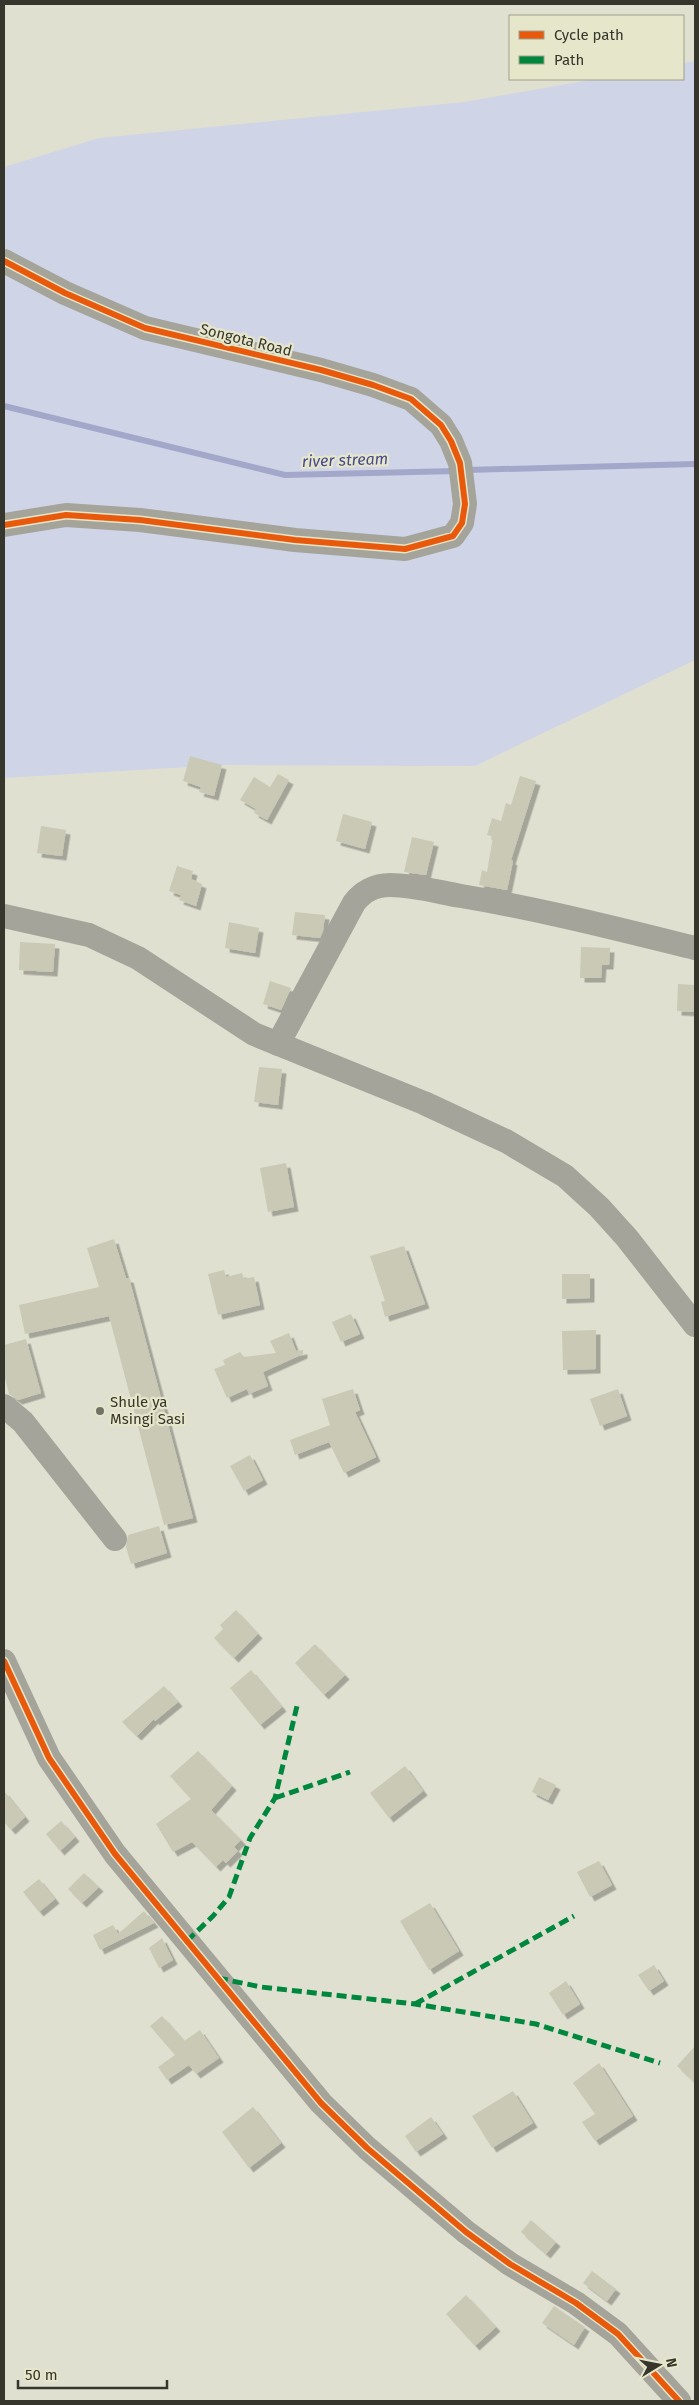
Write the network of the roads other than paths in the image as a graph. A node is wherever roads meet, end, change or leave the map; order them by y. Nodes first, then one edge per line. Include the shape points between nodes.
1 (4, 261) edge
2 (4, 525) edge
3 (4, 916) edge
4 (695, 948) edge
5 (278, 1044) junction
6 (695, 1325) edge
7 (4, 1406) edge
8 (115, 1539) dead end
9 (4, 1661) edge
10 (679, 2401) edge

1 - 2 street, Songota Road via 65,293 145,328 321,370 411,399 441,425 452,441 462,471 465,504 462,524 453,536 405,549 66,515
3 - 5 street via 89,935 138,958 254,1034
4 - 5 street via 492,901 412,887 380,886 364,893 354,903
5 - 6 street via 506,1140 565,1176 627,1238
7 - 8 street via 23,1422
9 - 10 street via 49,1758 115,1854 321,2103 367,2148 466,2232 618,2334

